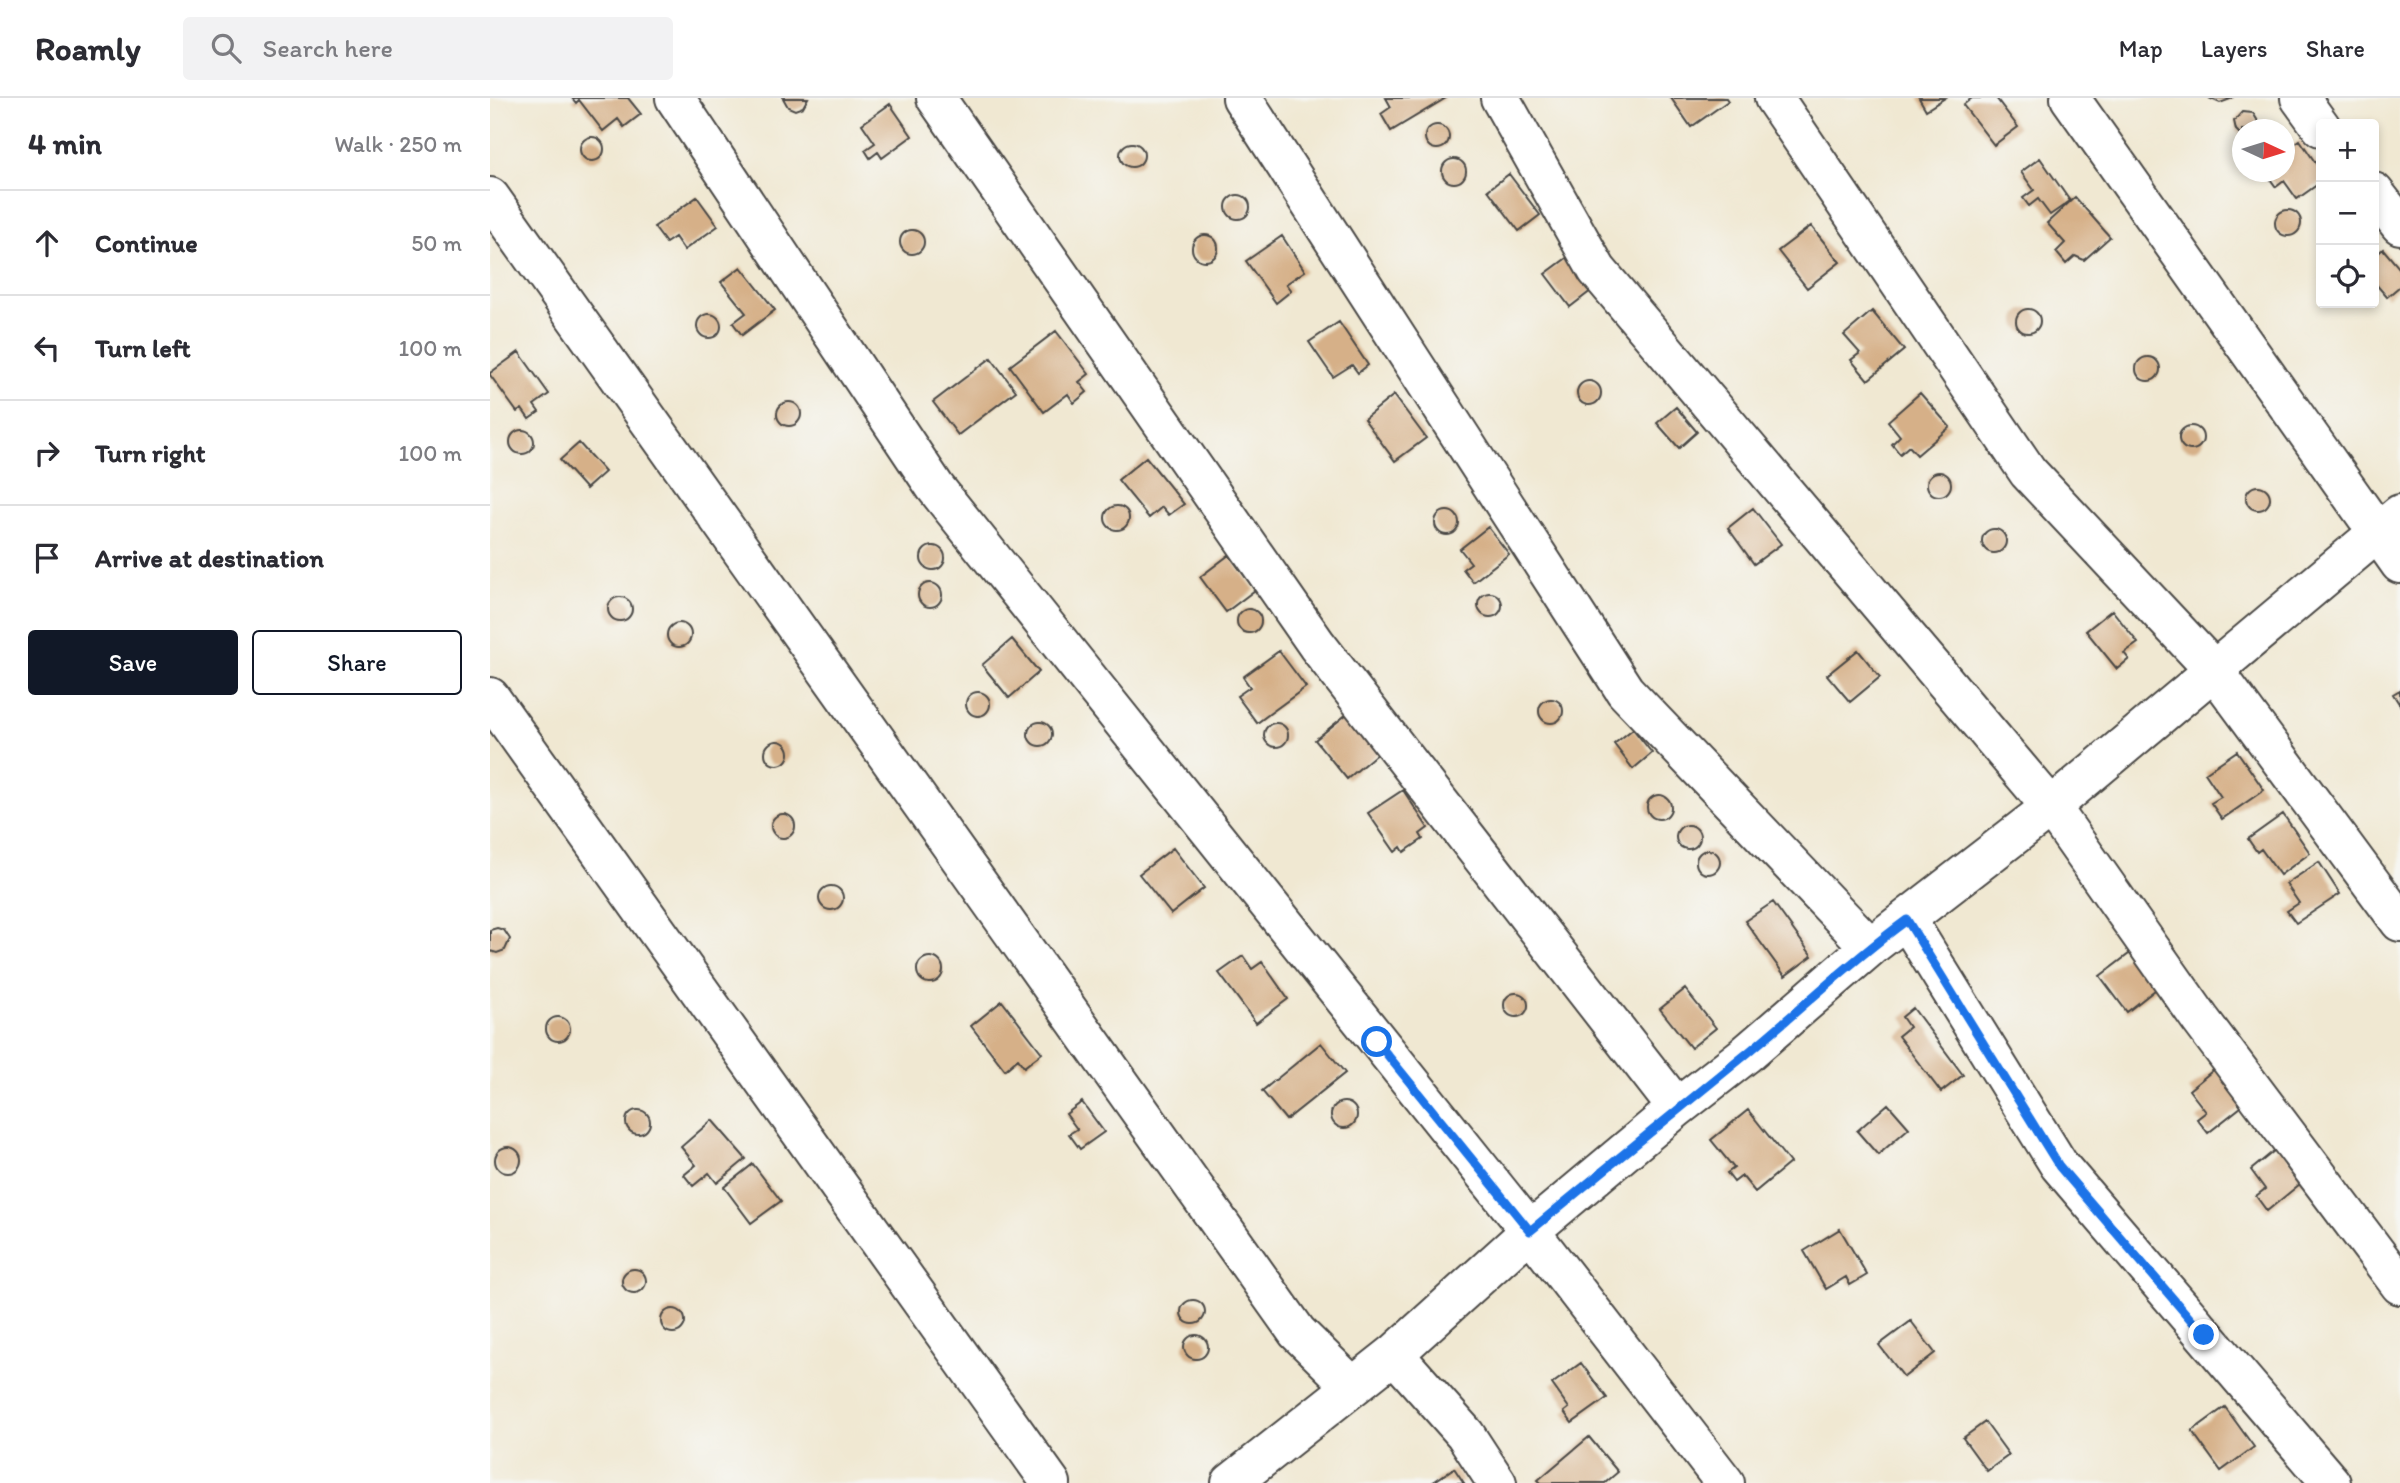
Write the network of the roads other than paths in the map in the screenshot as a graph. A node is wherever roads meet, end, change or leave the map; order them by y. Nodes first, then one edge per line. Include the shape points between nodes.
1 (675, 98) edge
2 (936, 98) edge
3 (1242, 98) edge
4 (1500, 98) edge
5 (1774, 98) edge
6 (2070, 98) edge
7 (2300, 98) edge
8 (2316, 120) edge
9 (490, 197) edge
10 (2379, 198) edge
11 (2400, 225) edge
12 (2388, 523) edge
13 (2400, 564) edge
14 (2214, 670) junction
15 (490, 697) edge
16 (2051, 807) junction
17 (1907, 920) junction
18 (2400, 922) edge
19 (1870, 947) junction
20 (1677, 1108) junction
21 (1530, 1231) junction
22 (2400, 1285) edge
23 (1394, 1354) junction
24 (1352, 1386) junction
25 (1250, 1477) edge
26 (1051, 1483) edge
27 (1497, 1483) edge
28 (1725, 1483) edge
29 (2331, 1483) edge

1 - 21 street via 934,487
2 - 20 street via 1317,645
3 - 19 street via 1625,691
4 - 16 street via 1597,270
5 - 14 street via 2028,472
6 - 12 street
7 - 8 street
9 - 24 street via 1297,1332
10 - 11 street
12 - 13 street
12 - 14 street
14 - 16 street
14 - 18 street
15 - 26 street
16 - 17 street
16 - 22 street via 2200,1019
17 - 19 street
17 - 29 street via 2059,1166
19 - 20 street
20 - 21 street
21 - 23 street
21 - 28 street
23 - 24 street
23 - 27 street via 1465,1434
24 - 25 street

